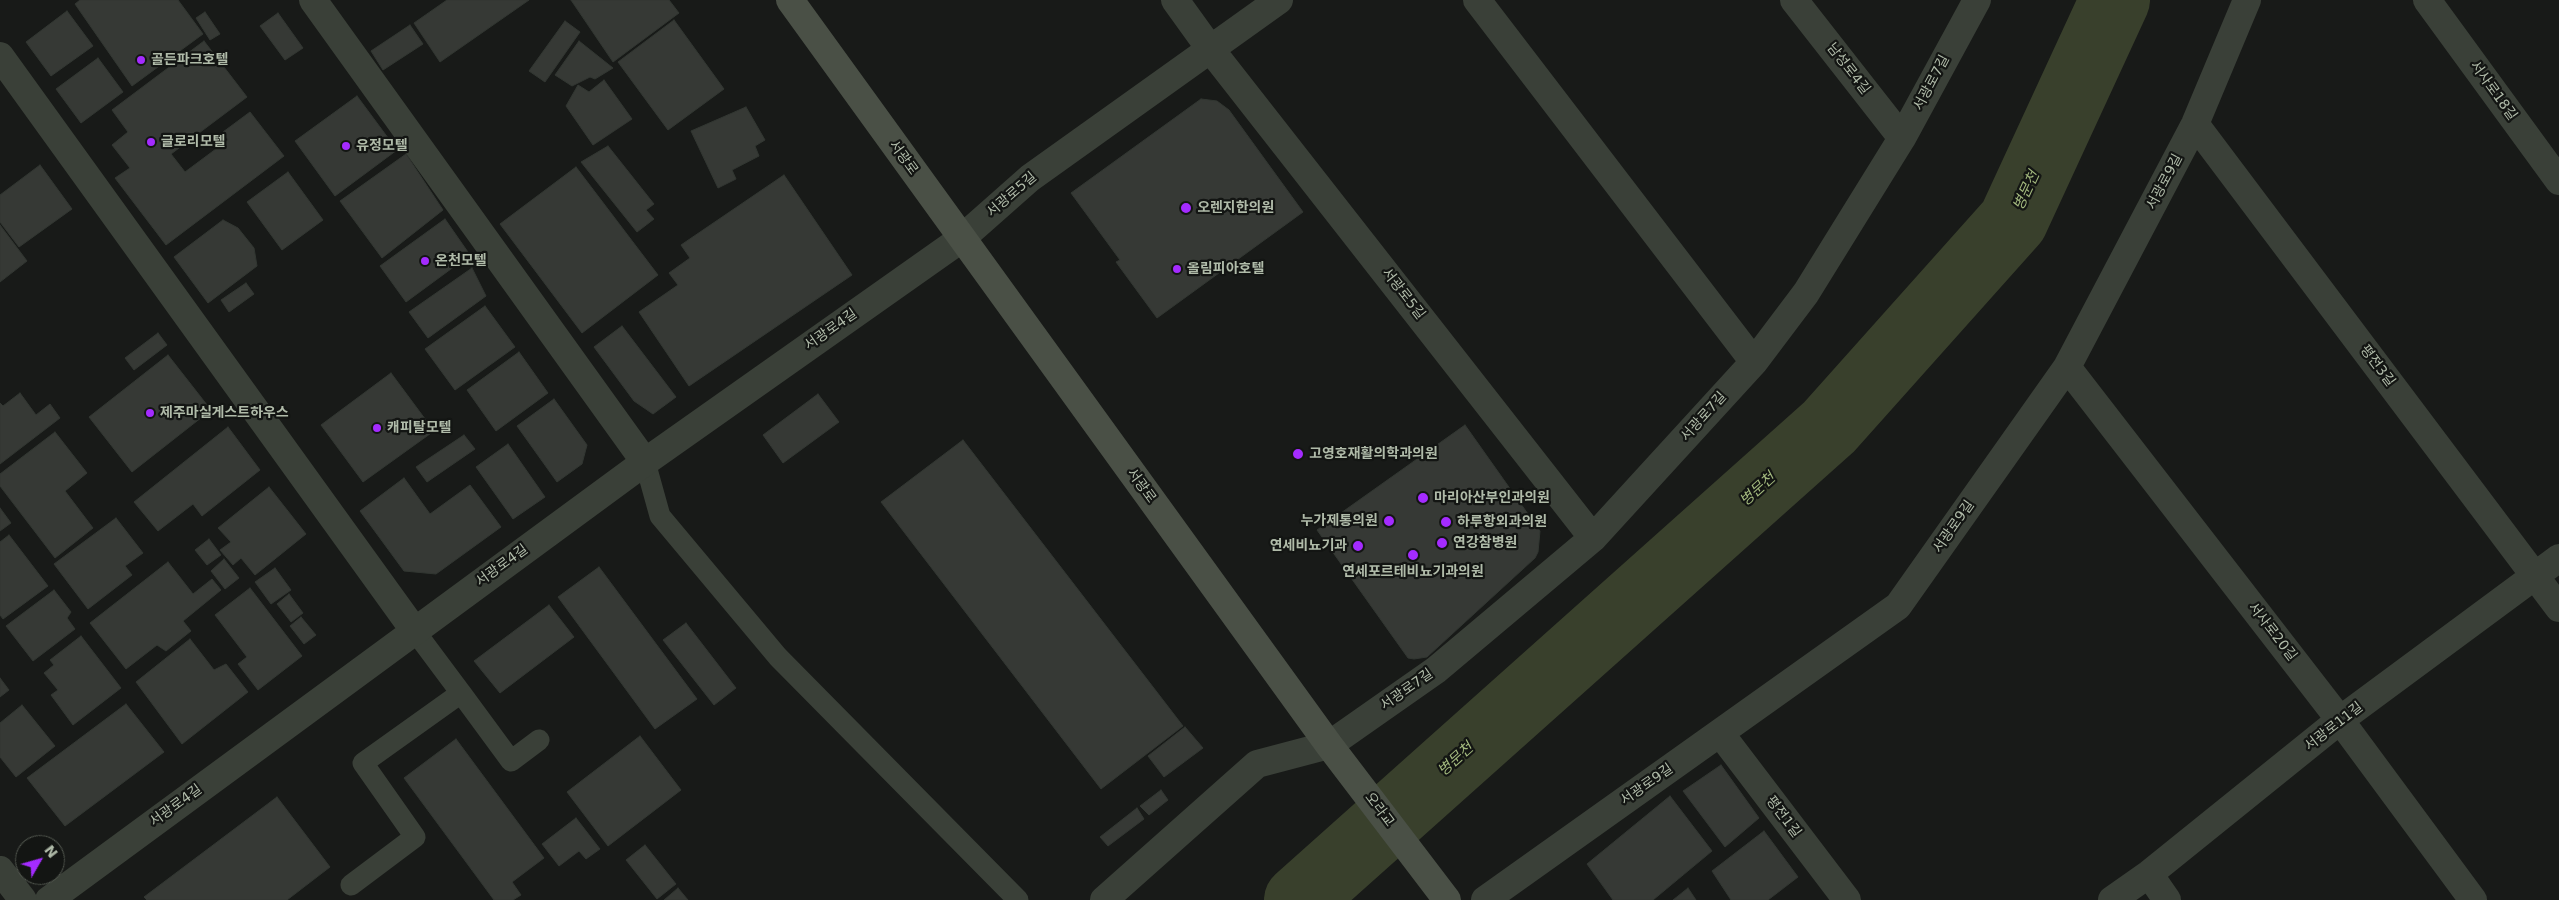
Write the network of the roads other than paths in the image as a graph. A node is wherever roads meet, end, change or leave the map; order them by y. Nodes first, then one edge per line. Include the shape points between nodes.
1 (313, 0) edge
2 (790, 0) edge
3 (1175, 0) edge
4 (1279, 0) edge
5 (1477, 0) edge
6 (1794, 0) edge
7 (1977, 0) edge
8 (2247, 0) edge
9 (2427, 0) edge
10 (1211, 50) junction
11 (0, 56) edge
12 (2195, 124) junction
13 (1902, 138) junction
14 (2559, 181) edge
15 (961, 239) junction
16 (1754, 362) junction
17 (2068, 367) junction
18 (645, 462) junction
19 (1593, 538) junction
20 (2559, 558) edge
21 (2534, 576) junction
22 (2559, 608) edge
23 (414, 630) junction
24 (461, 693) junction
25 (2340, 720) junction
26 (1720, 733) junction
27 (539, 740) dead end
28 (1329, 745) junction
29 (0, 870) edge
30 (2149, 874) junction
31 (351, 885) dead end
32 (23, 900) edge
33 (49, 900) edge
34 (1018, 900) edge
35 (1104, 900) edge
36 (1447, 900) edge
37 (1485, 900) edge
38 (1847, 900) edge
39 (2112, 900) edge
40 (2167, 900) edge
41 (2473, 900) edge

1 - 18 street
2 - 15 main road, 서광로
3 - 10 street
4 - 10 street, 서광로5길
5 - 16 street
6 - 13 street, 남성로4길
7 - 13 street, 서광로7길
8 - 12 street, 서광로9길
9 - 14 street, 서사로18길
10 - 15 street, 서광로5길 via 1030,178
10 - 19 street, 서광로5길
11 - 23 street
12 - 17 street, 서광로9길
12 - 21 street, 평전3길
13 - 16 street, 서광로7길 via 1806,293
15 - 18 street, 서광로4길
15 - 28 main road, 서광로
16 - 19 street, 서광로7길
17 - 25 street, 서사로20길
17 - 26 street, 서광로9길 via 1898,606
18 - 23 street, 서광로4길
18 - 34 lane via 660,516 778,657
19 - 28 street, 서광로7길 via 1436,670
20 - 21 street, 서광로11길
21 - 22 street, 평전3길
21 - 25 street, 서광로11길
23 - 24 lane
23 - 33 street, 서광로4길
24 - 27 lane via 511,761
24 - 31 lane via 363,763 414,837
25 - 30 street, 서광로11길
25 - 41 street, 서사로20길
26 - 37 street, 서광로9길
26 - 38 street, 평전1길
28 - 35 street via 1258,764
28 - 36 main road, 오라교
29 - 32 street
30 - 39 street, 서광로11길
30 - 40 street

